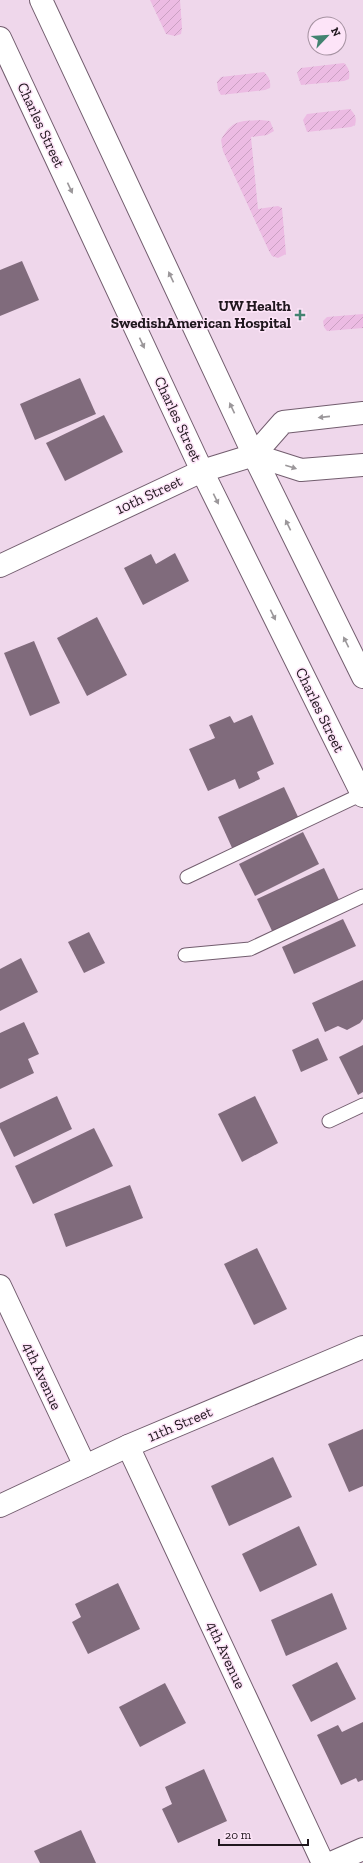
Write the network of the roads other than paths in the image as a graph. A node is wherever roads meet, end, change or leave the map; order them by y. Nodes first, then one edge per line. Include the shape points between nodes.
1 (42, 0) edge
2 (0, 38) edge
3 (363, 413) edge
4 (254, 455) junction
5 (363, 465) edge
6 (202, 471) junction
7 (0, 566) edge
8 (363, 676) edge
9 (362, 795) edge
10 (187, 877) dead end
11 (363, 896) edge
12 (185, 955) dead end
13 (363, 1105) edge
14 (329, 1121) dead end
15 (0, 1286) edge
16 (363, 1346) edge
17 (128, 1446) junction
18 (85, 1466) junction
19 (0, 1506) edge
20 (363, 1849) edge
21 (323, 1863) edge
22 (332, 1863) edge

4 -> 1 main road
2 -> 6 main road, Charles Street
3 -> 4 main road via 283,422
4 -> 5 main road via 301,470
4 - 6 main road, 10th Street
8 -> 4 main road
6 - 7 main road, 10th Street
6 -> 9 main road, Charles Street
9 - 10 lane
11 - 12 lane via 250,949
13 - 14 lane
15 - 18 main road, 4th Avenue
16 - 17 main road, 11th Street
17 - 18 main road, 11th Street
17 - 21 main road, 4th Avenue
18 - 19 main road, 11th Street
20 - 22 main road

